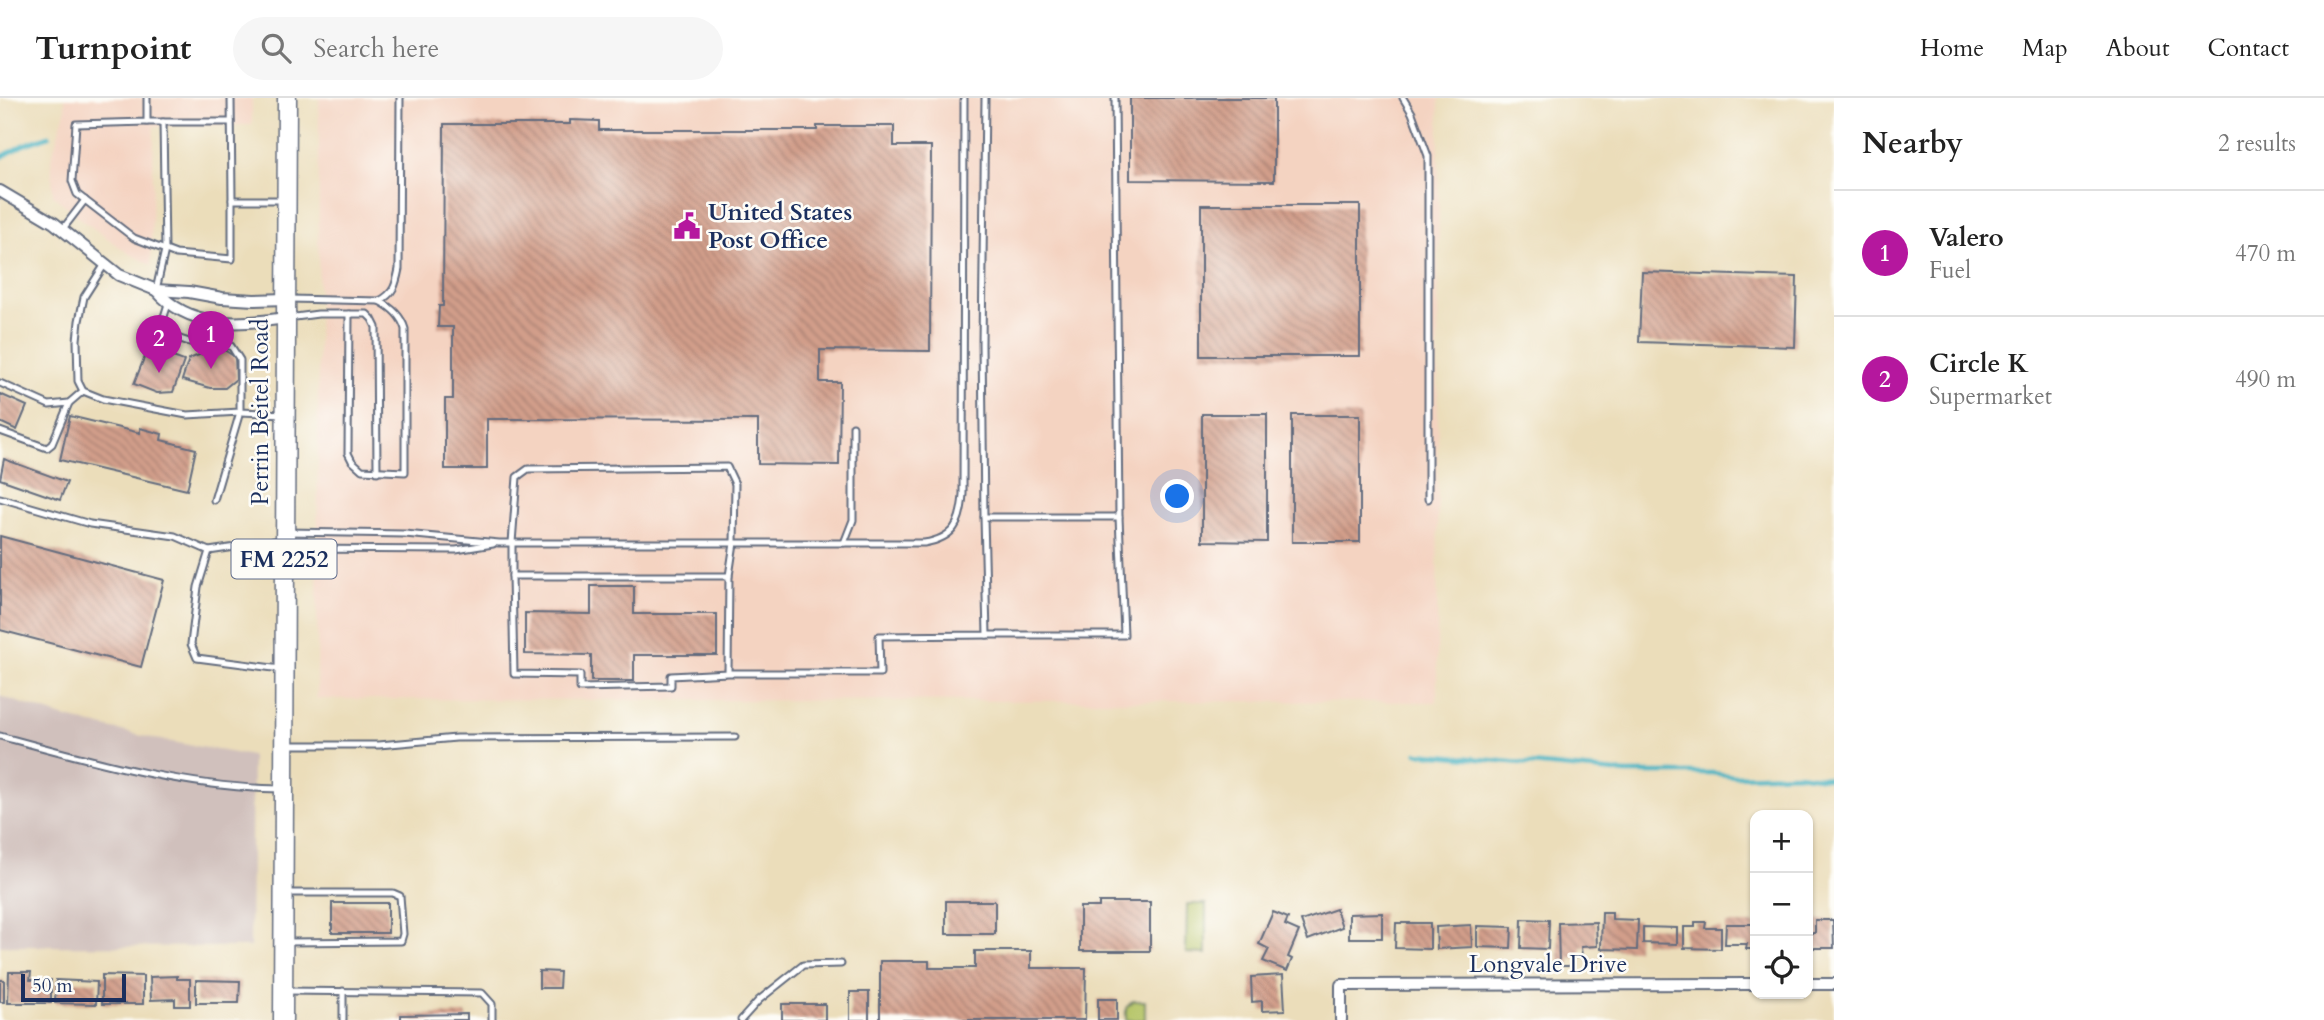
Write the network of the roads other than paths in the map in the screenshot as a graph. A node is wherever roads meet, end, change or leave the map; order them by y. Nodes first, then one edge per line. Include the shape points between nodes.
1 (147, 98) edge
2 (231, 98) edge
3 (287, 98) edge
4 (400, 98) edge
5 (964, 98) edge
6 (985, 98) edge
7 (1115, 98) edge
8 (1403, 98) edge
9 (147, 122) junction
10 (163, 122) junction
11 (231, 122) junction
12 (0, 191) edge
13 (85, 200) junction
14 (232, 200) junction
15 (286, 200) junction
16 (62, 230) junction
17 (164, 250) junction
18 (105, 264) junction
19 (156, 290) junction
20 (285, 299) junction
21 (379, 300) junction
22 (168, 304) junction
23 (349, 314) junction
24 (285, 318) junction
25 (225, 322) junction
26 (213, 345) junction
27 (0, 383) edge
28 (83, 391) junction
29 (69, 403) junction
30 (240, 412) junction
31 (285, 414) junction
32 (853, 426) dead end
33 (0, 431) edge
34 (377, 472) junction
35 (0, 498) edge
36 (1428, 499) dead end
37 (214, 500) dead end
38 (984, 517) junction
39 (1119, 517) junction
40 (284, 540) junction
41 (499, 543) junction
42 (512, 543) junction
43 (734, 543) junction
44 (844, 543) junction
45 (209, 551) junction
46 (512, 576) junction
47 (729, 576) junction
48 (987, 635) junction
49 (284, 669) junction
50 (728, 673) junction
51 (0, 736) edge
52 (735, 737) dead end
53 (284, 745) junction
54 (284, 789) junction
55 (283, 893) junction
56 (283, 942) junction
57 (841, 964) dead end
58 (1813, 984) edge
59 (1834, 984) edge
60 (1750, 985) edge
61 (283, 990) junction
62 (344, 991) junction
63 (283, 1020) edge
64 (343, 1020) edge
65 (492, 1020) edge
66 (741, 1020) edge
67 (1341, 1020) edge

1 - 9 lane
2 - 11 lane
3 - 15 main road, Perrin Beitel Road / FM 2252
4 - 21 lane via 399,269 390,296
5 - 44 lane via 961,512 954,529 940,540
6 - 38 lane
7 - 39 lane
8 - 36 lane via 1427,156
9 - 10 lane
9 - 13 lane via 76,124 72,181
10 - 11 lane
10 - 17 lane
11 - 14 lane
12 - 16 street
13 - 16 lane
13 - 17 lane via 134,238
14 - 15 lane
14 - 17 lane via 232,259
15 - 20 main road, Perrin Beitel Road / FM 2252
16 - 18 street
17 - 19 lane
18 - 19 street
18 - 28 lane via 84,297 79,321 78,381
19 - 20 street
19 - 22 street
20 - 21 lane
20 - 24 main road, Perrin Beitel Road / FM 2252
21 - 34 lane via 399,317 405,329 405,472
22 - 25 street via 183,314
22 - 26 lane via 161,326 167,332 186,343
23 - 24 lane
23 - 34 lane via 348,453 362,470
23 - 34 lane via 367,314 376,327
24 - 25 street
24 - 31 main road, Perrin Beitel Road / FM 2252
25 - 26 lane
26 - 30 lane via 231,346 240,359
27 - 29 lane via 49,405
28 - 29 lane
28 - 30 lane via 187,415
29 - 33 lane via 47,448
30 - 31 lane
30 - 37 lane
31 - 40 main road, Perrin Beitel Road / FM 2252
32 - 44 lane via 853,520
35 - 45 lane via 90,524 175,536
38 - 39 lane
38 - 48 lane
39 - 48 lane via 1124,635
40 - 41 lane via 405,534
40 - 41 lane via 456,550
40 - 45 lane
40 - 49 main road, Perrin Beitel Road / FM 2252
41 - 42 lane
42 - 43 lane
42 - 43 lane via 517,477 528,469 714,467 727,467 735,484
42 - 46 lane
43 - 44 lane
43 - 47 lane
45 - 49 lane via 198,587 191,644 197,658
46 - 47 lane
46 - 50 lane via 514,674 580,675 580,688 671,685 671,676
47 - 50 lane
48 - 50 lane via 880,636 880,673
49 - 53 main road, Perrin Beitel Road / FM 2252
51 - 54 lane via 202,784
52 - 53 lane via 456,738 379,745
53 - 54 main road, Perrin Beitel Road / FM 2252
54 - 55 main road, Perrin Beitel Road / FM 2252
55 - 56 main road, Perrin Beitel Road / FM 2252
55 - 56 lane via 393,893 400,896 403,934 401,941
56 - 61 main road, Perrin Beitel Road / FM 2252
57 - 66 lane via 803,965
58 - 59 street
60 - 67 street, Longvale Drive via 1341,985
61 - 62 lane
61 - 63 main road, Perrin Beitel Road / FM 2252
62 - 64 lane
62 - 65 lane via 482,993 492,1004

